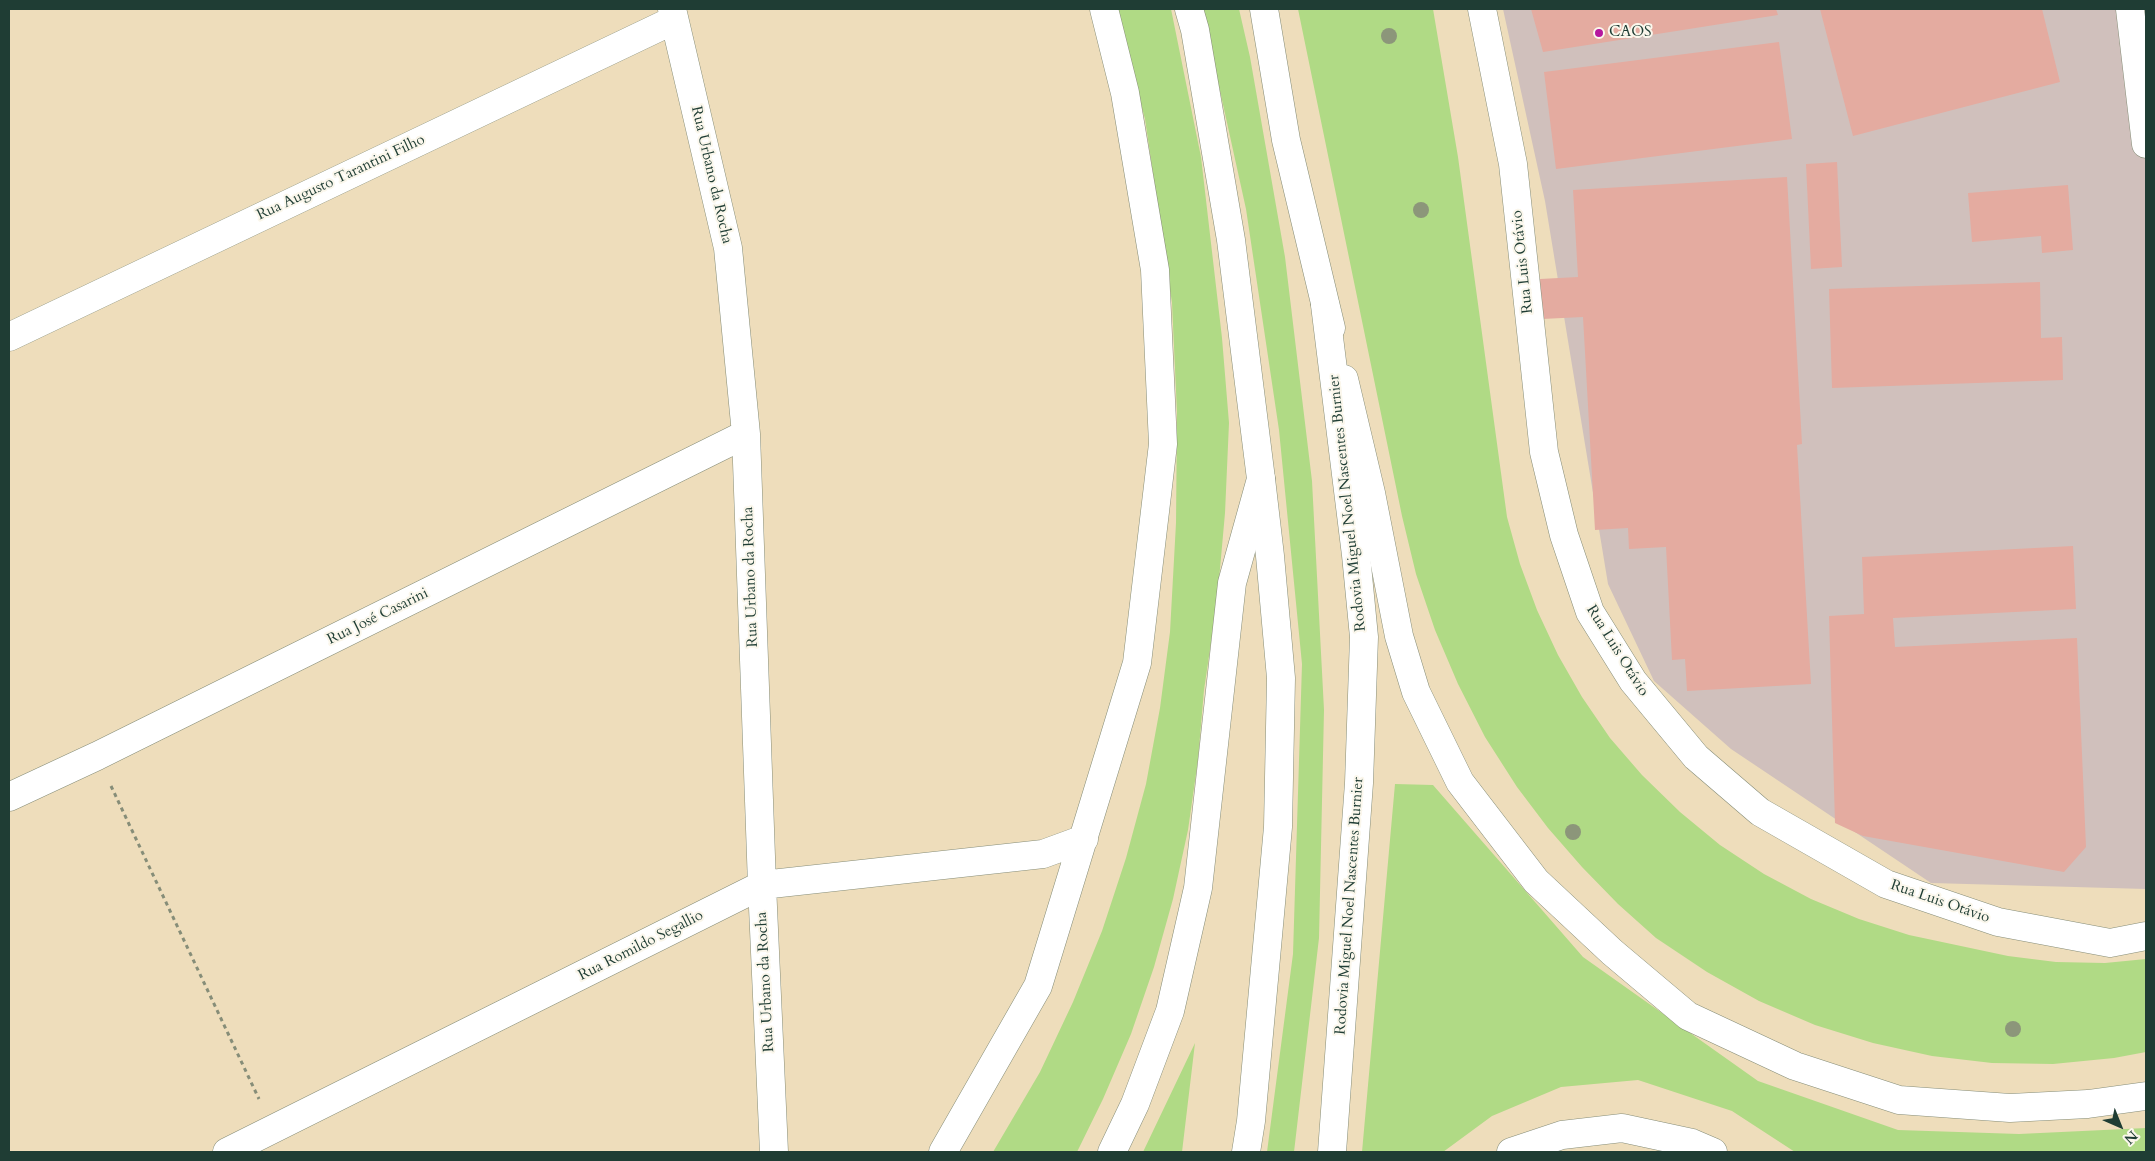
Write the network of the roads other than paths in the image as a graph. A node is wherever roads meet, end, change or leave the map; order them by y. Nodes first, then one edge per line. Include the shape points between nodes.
1 (1104, 9) edge
2 (1189, 9) edge
3 (1264, 9) edge
4 (1482, 9) edge
5 (2130, 9) edge
6 (673, 14) edge
7 (2146, 144) edge
8 (1325, 304) junction
9 (9, 337) edge
10 (746, 434) junction
11 (1261, 479) junction
12 (9, 797) edge
13 (1084, 839) junction
14 (762, 885) junction
15 (2146, 936) edge
16 (2146, 1096) edge
17 (228, 1152) edge
18 (774, 1152) edge
19 (943, 1152) edge
20 (1112, 1152) edge
21 (1246, 1152) edge
22 (1332, 1152) edge
23 (1511, 1152) edge
24 (1713, 1152) edge

1 - 13 main road via 1124,93 1155,270 1163,444 1137,663
2 - 11 main road via 1230,240
3 - 8 main road, Rodovia Miguel Noel Nascentes Burnier via 1286,140
4 - 15 main road, Rua Luis Otávio via 1513,164 1544,452 1564,535 1590,612 1633,681 1696,757 1760,812 1886,884 1998,922 2110,943
5 - 7 main road
6 - 9 main road, Rua Augusto Tarantini Filho
6 - 10 main road, Rua Urbano da Rocha via 728,248
8 - 16 main road via 1371,492 1399,636 1416,692 1460,782 1536,881 1612,952 1688,1016 1795,1066 1899,1100 2010,1108 2088,1104
8 - 22 main road, Rodovia Miguel Noel Nascentes Burnier via 1364,637 1359,783
10 - 12 main road, Rua José Casarini
10 - 14 main road, Rua Urbano da Rocha
11 - 20 main road via 1232,582 1198,888 1170,1011
11 - 21 main road via 1281,678 1278,817
13 - 14 main road, Rua Romildo Segallio via 1043,854
13 - 19 main road via 1038,986
14 - 17 main road, Rua Romildo Segallio
14 - 18 main road, Rua Urbano da Rocha
23 - 24 main road via 1562,1134 1622,1128 1692,1143

